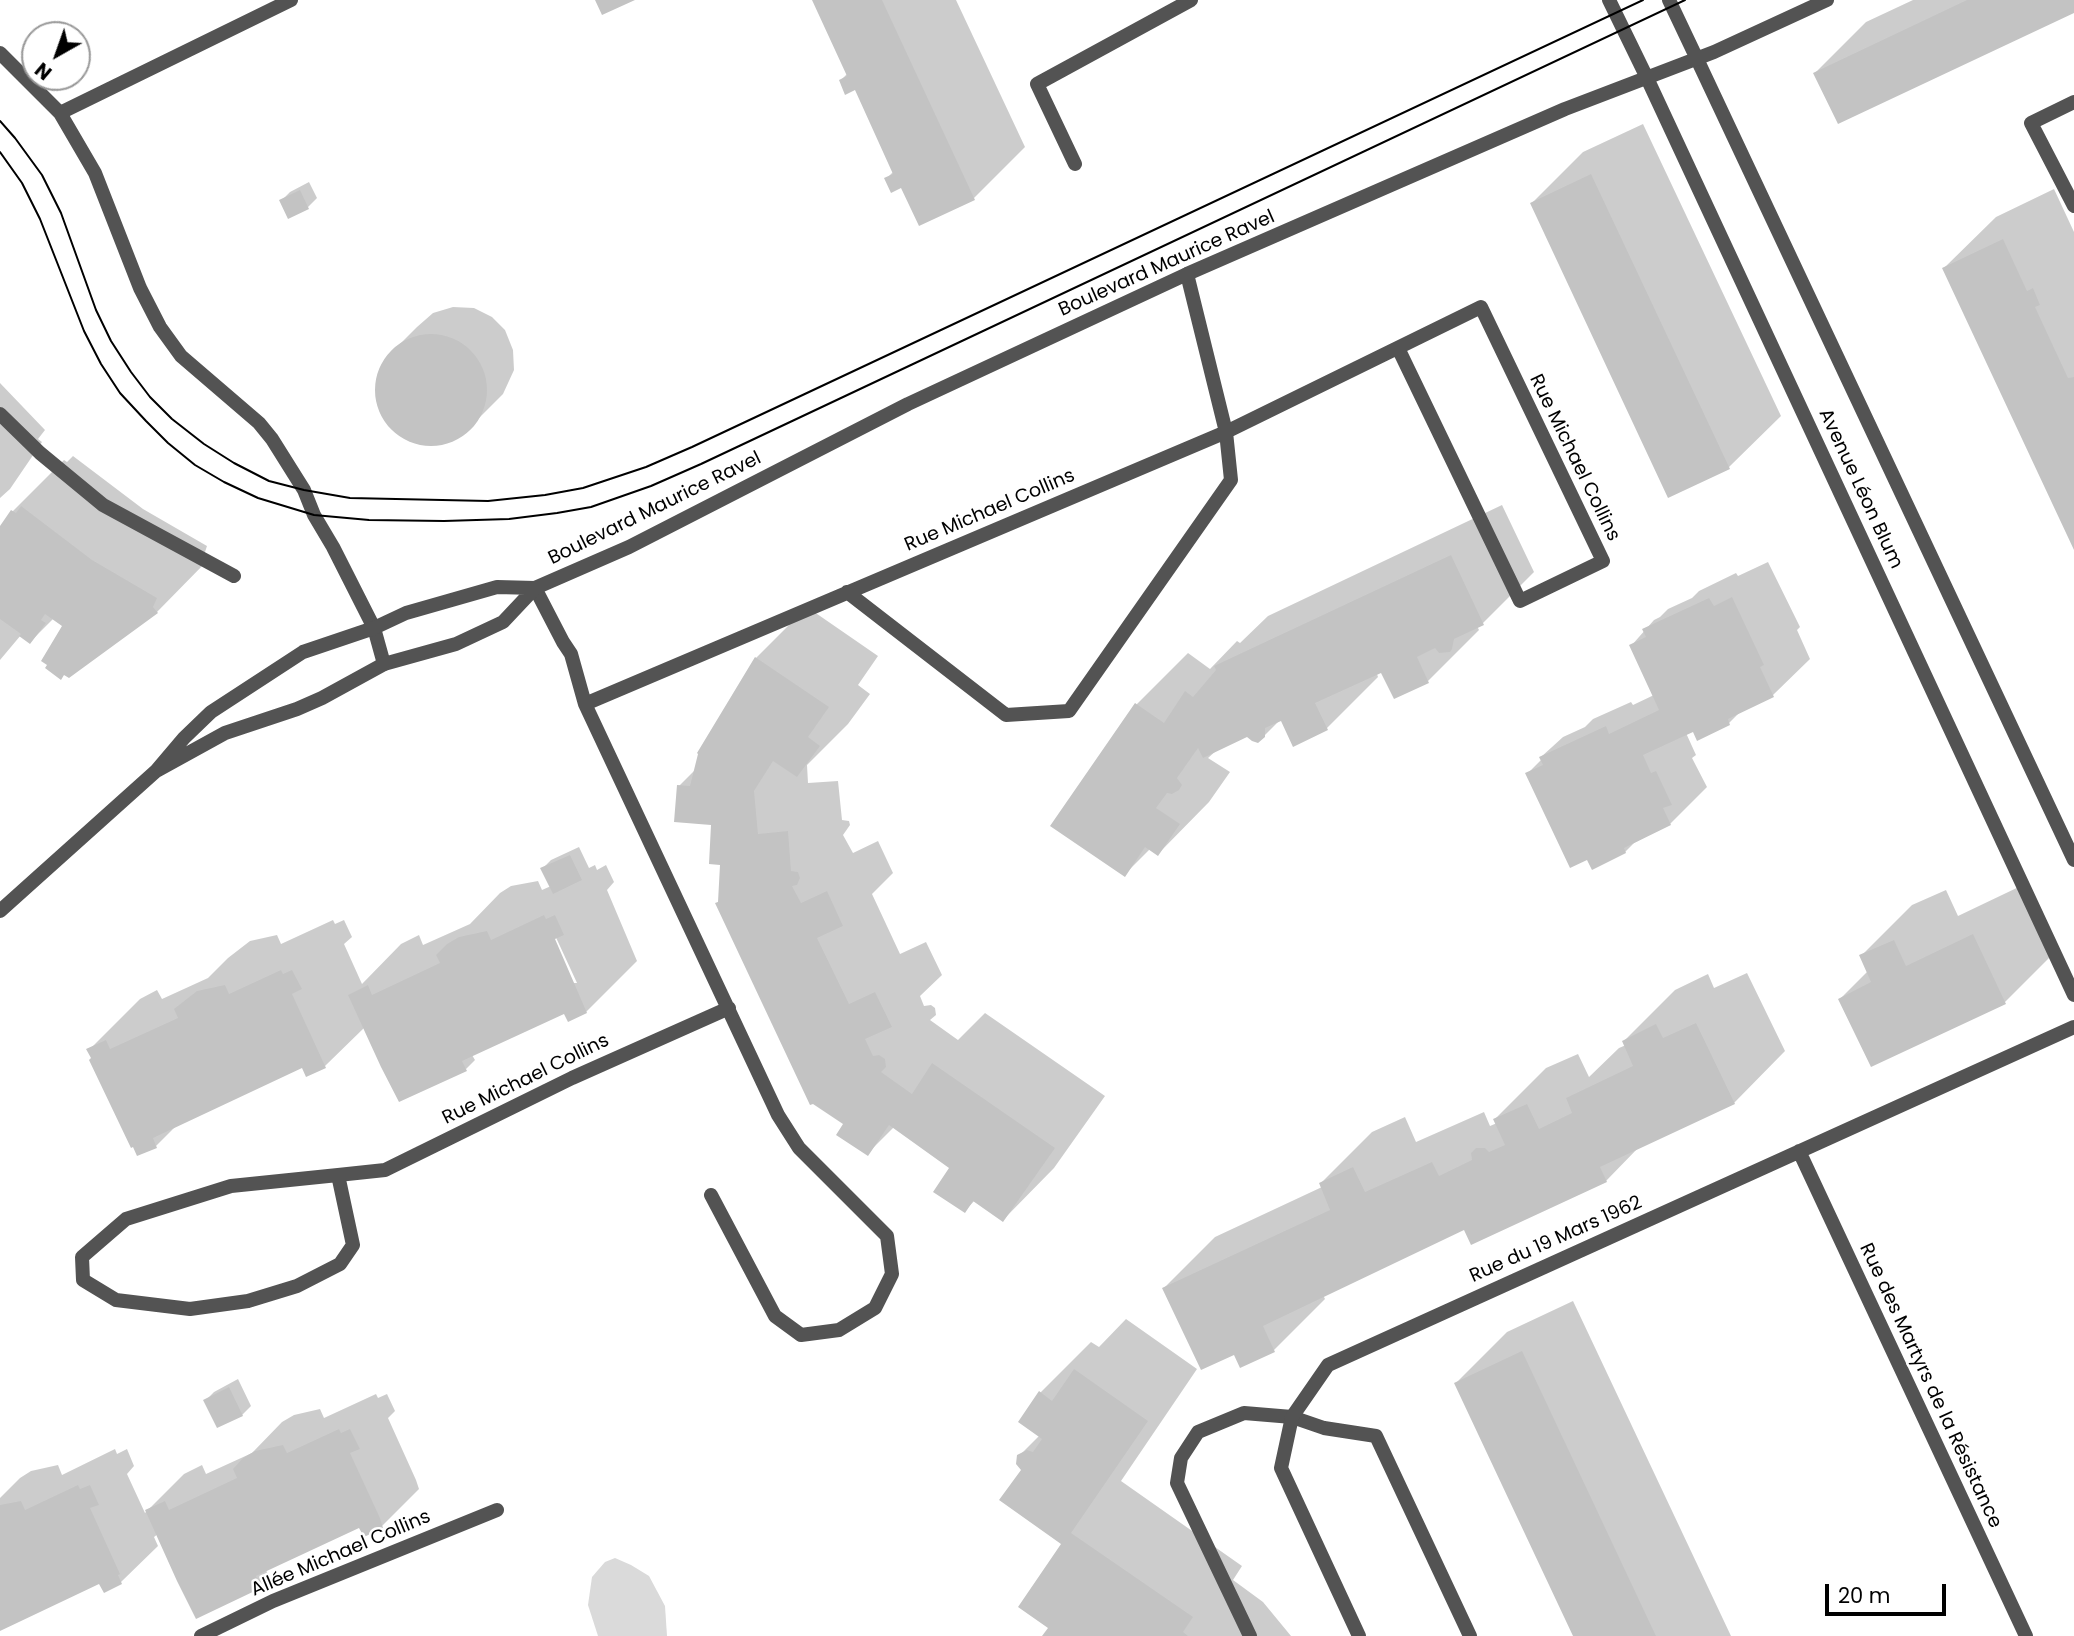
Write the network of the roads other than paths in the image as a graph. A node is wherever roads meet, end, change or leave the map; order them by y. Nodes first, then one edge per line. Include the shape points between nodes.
1 (291, 0) edge
2 (1191, 0) edge
3 (1609, 0) edge
4 (1669, 0) edge
5 (1826, 0) edge
6 (0, 53) edge
7 (1697, 59) junction
8 (1647, 78) junction
9 (2074, 102) edge
10 (60, 113) junction
11 (1075, 164) dead end
12 (2074, 206) edge
13 (1187, 274) junction
14 (1398, 348) junction
15 (0, 414) edge
16 (1226, 432) junction
17 (234, 576) dead end
18 (535, 588) junction
19 (847, 592) junction
20 (374, 628) junction
21 (384, 664) junction
22 (585, 704) junction
23 (156, 771) junction
24 (2074, 860) edge
25 (0, 911) edge
26 (2074, 995) edge
27 (729, 1008) junction
28 (2074, 1027) edge
29 (1799, 1152) junction
30 (338, 1175) junction
31 (711, 1195) dead end
32 (1292, 1417) junction
33 (497, 1510) dead end
34 (201, 1636) edge
35 (1250, 1636) edge
36 (1359, 1636) edge
37 (1470, 1636) edge
38 (2026, 1636) edge

1 - 10 street
2 - 11 street via 1037,84
3 - 8 street, Avenue Léon Blum
4 - 7 street, Avenue Léon Blum
5 - 7 street, Boulevard Maurice Ravel
6 - 10 street
7 - 8 street, Boulevard Maurice Ravel
7 - 24 street, Avenue Léon Blum
8 - 13 street, Boulevard Maurice Ravel via 1565,109
8 - 26 street, Avenue Léon Blum
9 - 12 street via 2031,123
10 - 20 street via 95,173 160,327 181,356 272,439 304,490
13 - 16 street
13 - 18 street, Boulevard Maurice Ravel via 908,404 629,547
14 - 14 street, Rue Michael Collins via 1481,307 1603,561 1520,601
14 - 16 street, Rue Michael Collins
15 - 17 street via 103,505
16 - 19 street, Rue Michael Collins
16 - 19 street via 1231,481 1069,711 1006,715
18 - 20 street, Boulevard Maurice Ravel via 498,587 406,613
18 - 21 street, Boulevard Maurice Ravel via 503,622 456,644
18 - 22 street via 571,654
19 - 22 street, Rue Michael Collins
20 - 21 street
20 - 23 street, Boulevard Maurice Ravel via 303,652 211,712
21 - 23 street, Boulevard Maurice Ravel via 297,709 225,733
22 - 27 street
23 - 25 street, Boulevard Maurice Ravel
27 - 30 street, Rue Michael Collins via 572,1078 385,1170
27 - 31 street via 778,1115 799,1148 887,1236 892,1274 875,1308 839,1330 801,1335 775,1315
28 - 29 street, Rue du 19 Mars 1962
29 - 32 street, Rue du 19 Mars 1962 via 1328,1365
29 - 38 street, Rue des Martyrs de la Résistance
30 - 30 street, Rue Michael Collins via 231,1186 126,1219 82,1257 82,1280 116,1300 190,1309 248,1301 297,1286 340,1264 353,1245
32 - 35 street via 1244,1413 1198,1432 1181,1458 1177,1483
32 - 36 street, Rue du 19 Mars 1962 via 1281,1468
32 - 37 street via 1324,1428 1376,1436
33 - 34 street, Allée Michael Collins via 273,1601

